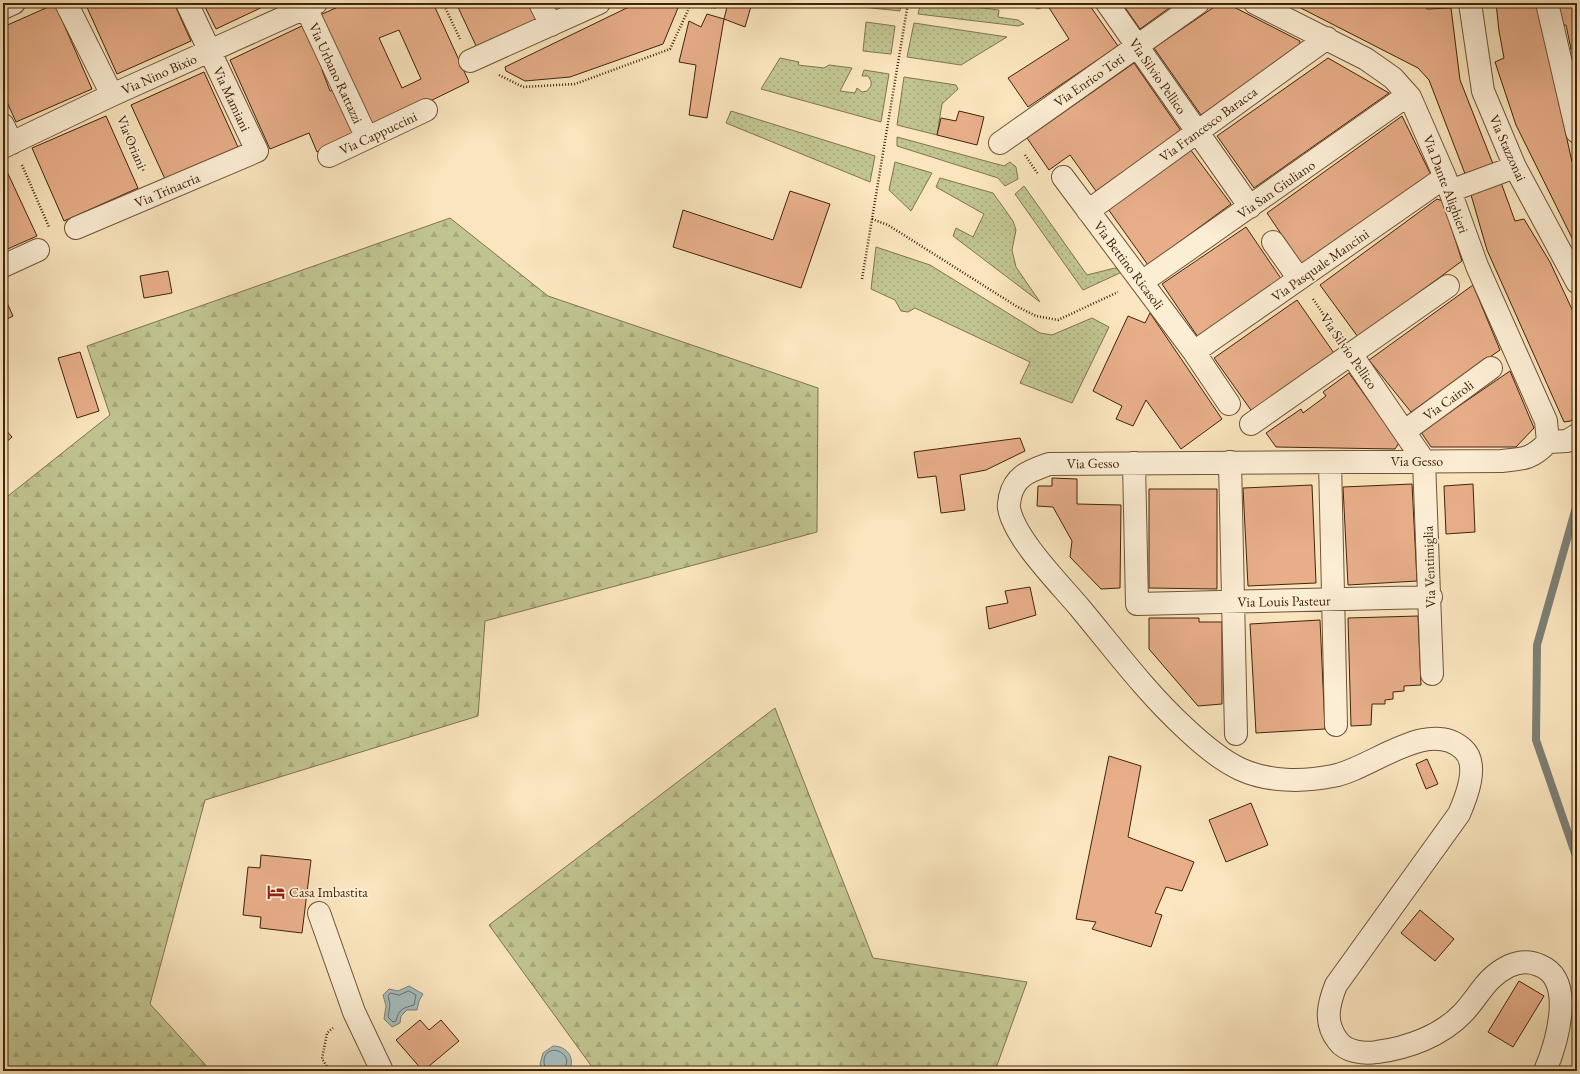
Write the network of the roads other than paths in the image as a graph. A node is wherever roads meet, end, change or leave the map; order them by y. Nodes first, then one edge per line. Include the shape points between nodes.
1 (14, 3) edge
2 (66, 3) edge
3 (187, 3) edge
4 (540, 3) edge
5 (599, 3) edge
6 (1107, 3) edge
7 (1198, 3) edge
8 (1255, 3) edge
9 (1470, 3) edge
10 (1547, 3) edge
11 (311, 5) edge
12 (3, 8) edge
13 (551, 25) junction
14 (1327, 38) junction
15 (1137, 46) junction
16 (210, 51) junction
17 (470, 61) road end
18 (112, 95) junction
19 (1408, 95) junction
20 (426, 110) dead end
21 (1197, 132) junction
22 (1577, 132) edge
23 (6, 138) edge
24 (367, 138) junction
25 (1006, 139) road end
26 (257, 151) joint
27 (329, 156) dead end
28 (1515, 167) junction
29 (1063, 177) road end
30 (1448, 184) junction
31 (1250, 208) junction
32 (1088, 211) junction
33 (76, 228) dead end
34 (1273, 242) dead end
35 (38, 250) dead end
36 (3, 266) edge
37 (1299, 279) junction
38 (1142, 282) junction
39 (1577, 282) edge
40 (1448, 286) dead end
41 (1194, 352) junction
42 (1351, 354) junction
43 (1491, 368) dead end
44 (1229, 404) dead end
45 (1251, 424) dead end
46 (1405, 431) junction
47 (1577, 435) edge
48 (1548, 442) junction
49 (1424, 461) junction
50 (1230, 462) junction
51 (1330, 462) junction
52 (1134, 463) junction
53 (1431, 597) junction
54 (1333, 600) junction
55 (1233, 602) junction
56 (1432, 674) dead end
57 (1336, 725) dead end
58 (1236, 734) dead end
59 (319, 913) dead end
60 (382, 1071) edge
61 (1545, 1071) edge

1 - 12 street
2 - 18 street
3 - 16 street, Via Mamiani
4 - 13 street
5 - 13 street
6 - 15 street, Via Silvio Pellico
7 - 15 street, Via Enrico Toti
8 - 14 street, Via Dante Alighieri
9 - 28 street, Via Stazzonai via 1483,91
10 - 22 street
11 - 16 street, Via Nino Bixio
11 - 24 street, Via Urbano Rattazzi
13 - 17 street
14 - 19 street, Via Dante Alighieri via 1366,59 1393,78
14 - 21 street, Via Francesco Baracca
15 - 21 street, Via Silvio Pellico
15 - 25 street, Via Enrico Toti
16 - 18 street, Via Nino Bixio
16 - 26 street, Via Mamiani
18 - 23 street, Via Nino Bixio
19 - 30 street, Via Dante Alighieri
19 - 31 street, Via San Giuliano
20 - 24 street, Via Cappuccini
21 - 31 street, Via Silvio Pellico
21 - 32 street, Via Francesco Baracca
24 - 27 street, Via Cappuccini
26 - 33 street, Via Trinacria
28 - 30 street, Via Pasquale Mancini
28 - 39 street, Via Stazzonai
29 - 32 street, Via Bettino Ricasoli
30 - 37 street, Via Pasquale Mancini
30 - 48 street, Via Dante Alighieri via 1477,266 1546,421
31 - 38 street, Via San Giuliano
32 - 38 street, Via Bettino Ricasoli
34 - 37 street
35 - 36 street
37 - 41 street, Via Pasquale Mancini
38 - 41 street, Via Bettino Ricasoli
40 - 42 street
41 - 44 street, Via Bettino Ricasoli
42 - 45 street
42 - 46 street, Via Silvio Pellico
43 - 46 street, Via Cairoli
46 - 49 street, Via Silvio Pellico
47 - 48 street via 1567,441
48 - 49 street, Via Gesso via 1537,453 1525,459
49 - 51 street, Via Gesso
49 - 53 street, Via Ventimiglia
50 - 51 street, Via Gesso
50 - 52 street, Via Gesso
50 - 55 street
51 - 54 street
52 - 55 street, Via Louis Pasteur via 1137,604
52 - 61 street, Via Gesso via 1049,464 1026,472 1013,487 1008,506 1012,520 1029,547 1153,696 1185,728 1218,757 1261,777 1304,780 1333,776 1353,770 1422,739 1440,738 1455,742 1466,751 1471,764 1471,779 1460,814 1336,984 1329,1002 1328,1018 1332,1033 1340,1044 1354,1051 1370,1053 1409,1046 1431,1036 1464,1013 1477,993 1494,976 1521,962 1535,963 1546,968 1554,976 1561,994 1560,1018
53 - 54 street, Via Louis Pasteur
53 - 56 street, Via Ventimiglia
54 - 55 street, Via Louis Pasteur
54 - 57 street
55 - 58 street
59 - 60 street via 354,1012

